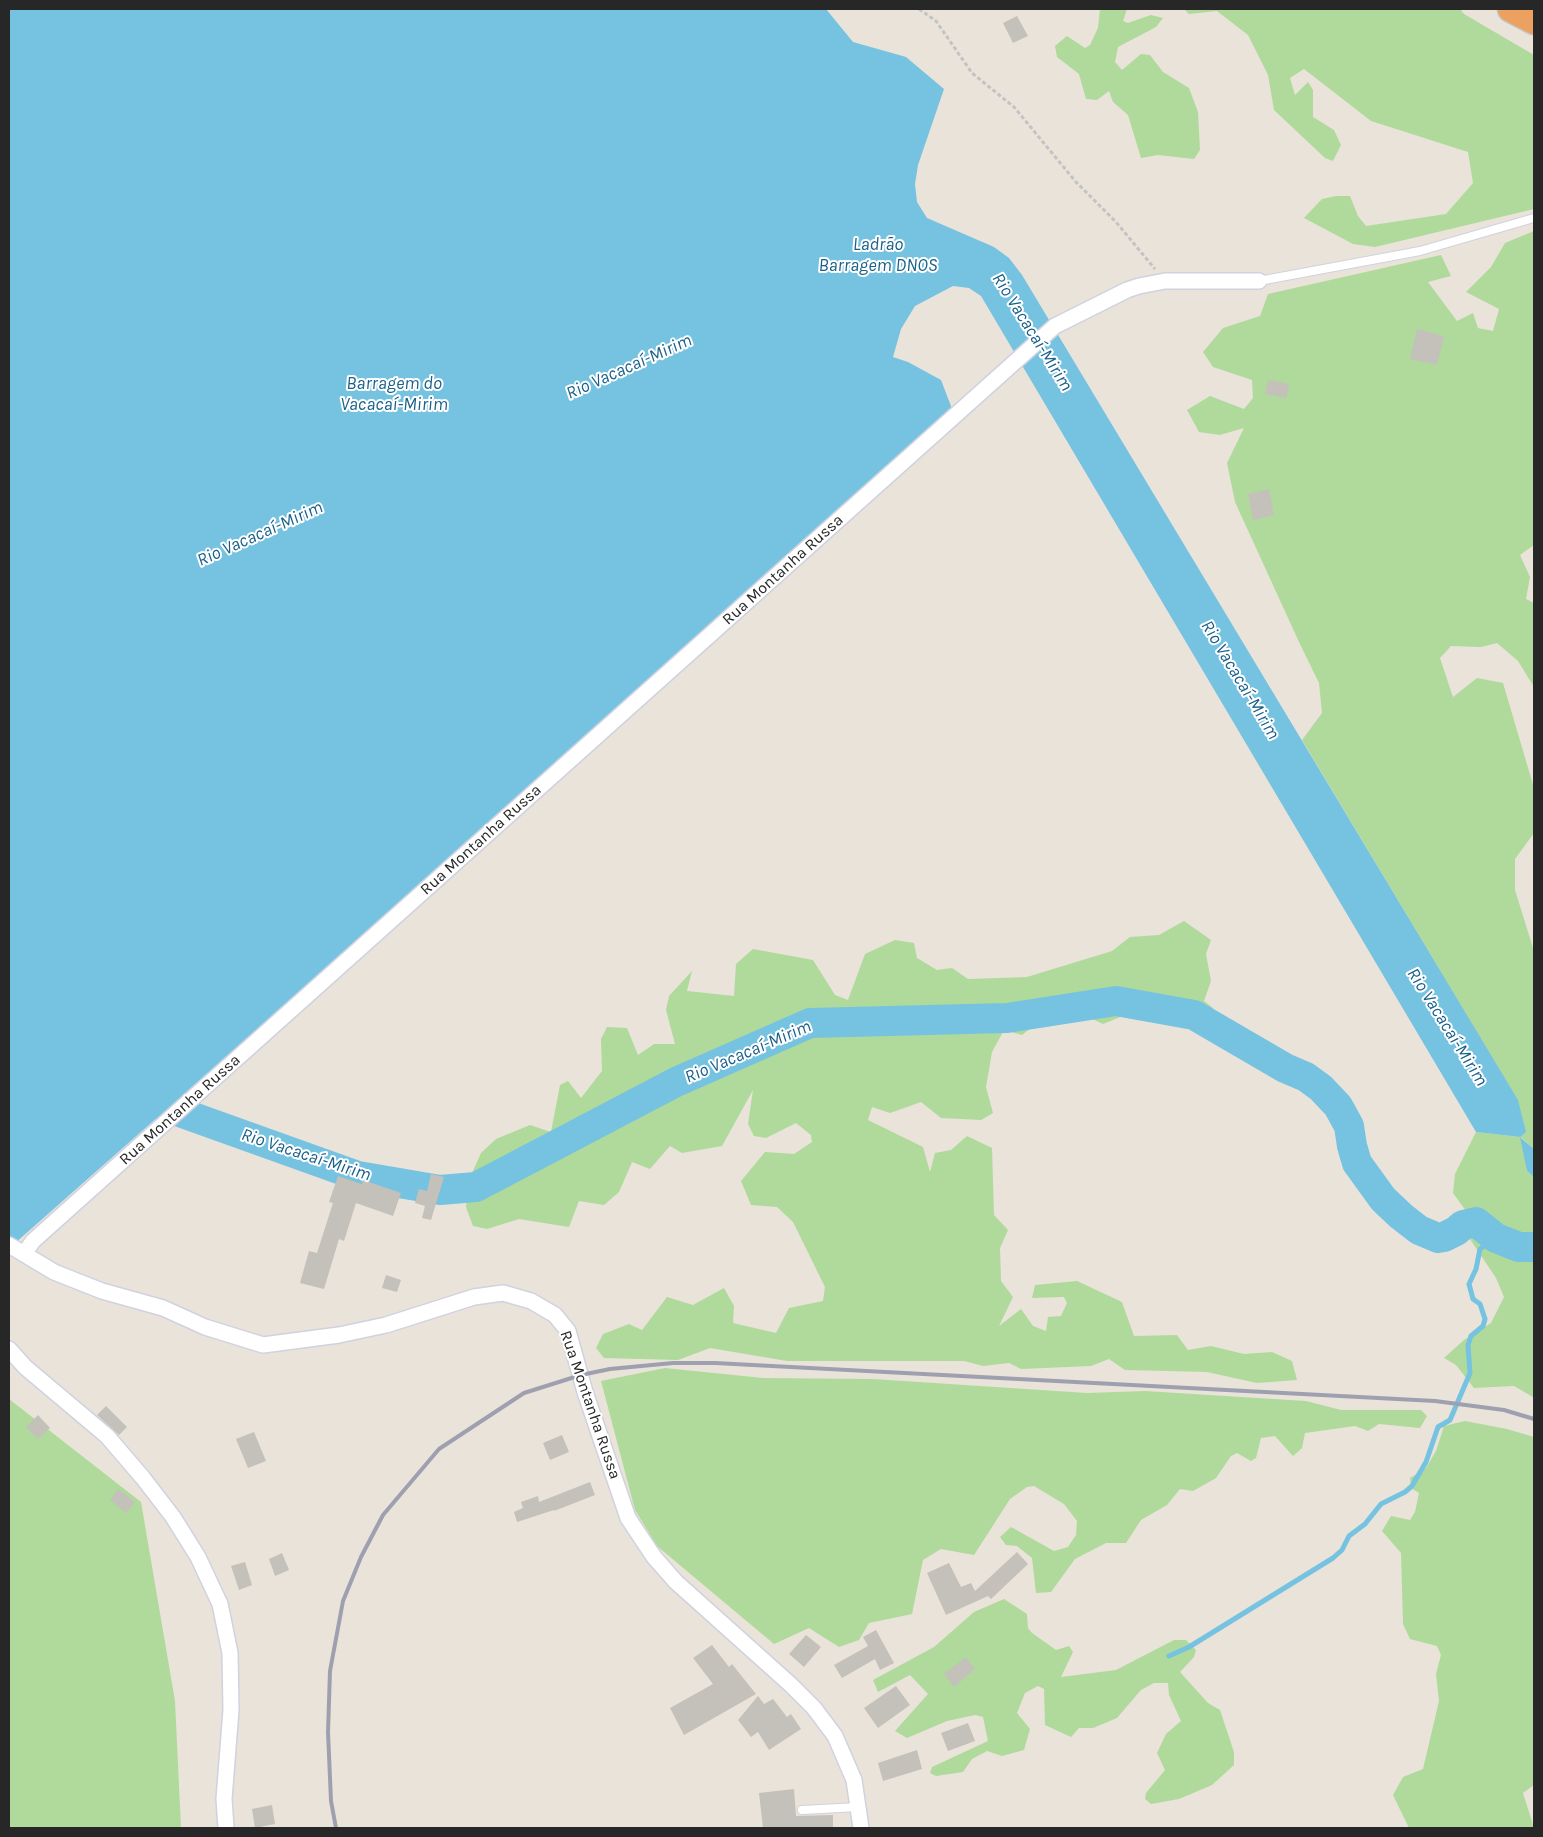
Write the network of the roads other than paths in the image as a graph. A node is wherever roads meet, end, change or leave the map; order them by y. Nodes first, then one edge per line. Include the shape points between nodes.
1 (1511, 9) edge
2 (1534, 21) edge
3 (1534, 218) edge
4 (1259, 281) joint
5 (9, 1244) edge
6 (24, 1254) junction
7 (9, 1349) edge
8 (858, 1807) junction
9 (802, 1810) dead end
10 (226, 1828) edge
11 (861, 1828) edge

1 - 2 highway
3 - 4 lane via 1420,251
4 - 6 street, Rua Montanha Russa via 1164,281 1139,286 1055,326 33,1240
5 - 6 street
6 - 8 street, Rua Montanha Russa via 62,1276 163,1308 205,1327 263,1346 386,1325 474,1297 503,1293 531,1301 556,1315 568,1331 628,1518 654,1557 676,1582 814,1708 836,1736 846,1757
7 - 10 street via 25,1367 107,1436 143,1478 198,1557 220,1604 230,1654 231,1710 224,1799
8 - 9 lane
8 - 11 street, Rua Montanha Russa

